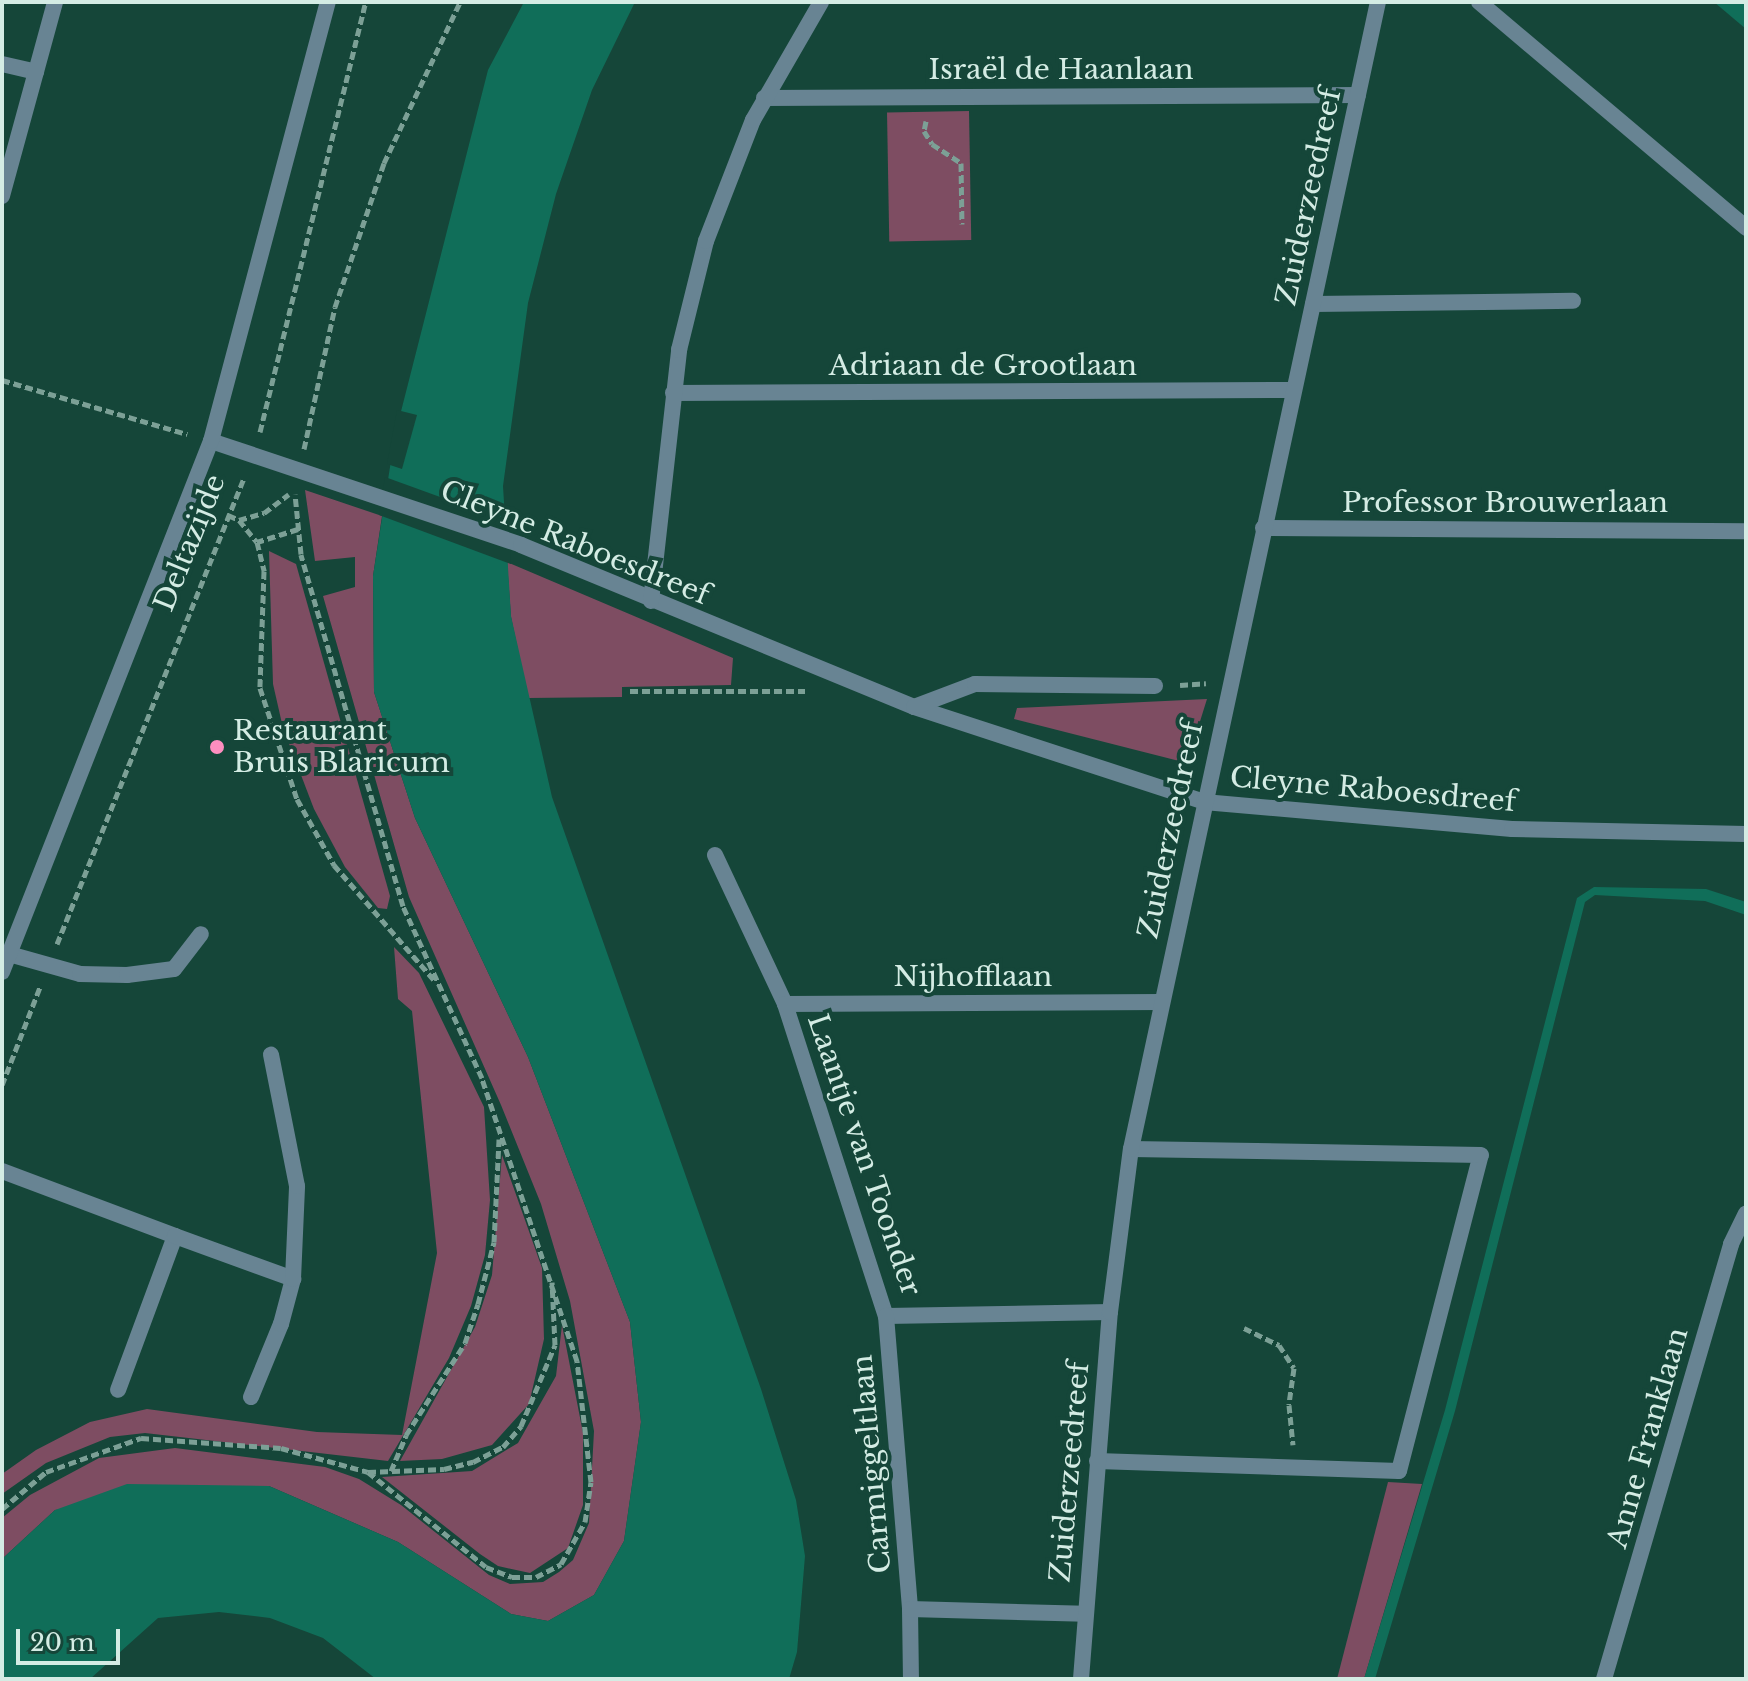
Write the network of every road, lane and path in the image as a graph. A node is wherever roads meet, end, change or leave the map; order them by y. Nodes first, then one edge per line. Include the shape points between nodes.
1 (55, 2) edge
2 (328, 2) edge
3 (366, 2) edge
4 (460, 2) edge
5 (821, 2) edge
6 (1378, 2) edge
7 (1479, 2) edge
8 (2, 64) edge
9 (36, 72) junction
10 (1358, 95) junction
11 (927, 96) junction
12 (764, 98) junction
13 (5, 171) edge
14 (2, 196) edge
15 (962, 224) dead end
16 (1746, 228) edge
17 (1573, 301) dead end
18 (1313, 304) junction
19 (2, 380) edge
20 (1293, 390) junction
21 (673, 393) junction
22 (211, 441) junction
23 (256, 456) junction
24 (299, 471) junction
25 (228, 515) junction
26 (239, 520) junction
27 (1263, 528) junction
28 (298, 529) junction
29 (1746, 531) edge
30 (257, 542) junction
31 (651, 601) junction
32 (807, 664) junction
33 (1229, 682) junction
34 (1155, 686) joint
35 (630, 691) dead end
36 (914, 707) junction
37 (1204, 802) junction
38 (1746, 834) edge
39 (715, 855) dead end
40 (201, 934) dead end
41 (9, 954) junction
42 (48, 966) junction
43 (2, 972) edge
44 (438, 985) junction
45 (1162, 1002) junction
46 (785, 1004) junction
47 (271, 1055) dead end
48 (2, 1085) edge
49 (500, 1134) junction
50 (1131, 1149) junction
51 (2, 1171) edge
52 (1746, 1213) edge
53 (175, 1236) junction
54 (552, 1273) junction
55 (293, 1279) junction
56 (1110, 1312) junction
57 (886, 1316) junction
58 (1244, 1328) dead end
59 (118, 1390) dead end
60 (251, 1397) dead end
61 (1097, 1461) junction
62 (1302, 1468) junction
63 (391, 1471) junction
64 (368, 1472) junction
65 (2, 1509) edge
66 (910, 1609) junction
67 (1084, 1614) junction
68 (911, 1679) edge
69 (1081, 1679) edge
70 (1604, 1679) edge

1 - 9 street
2 - 22 street, Deltazijde
3 - 23 path, Deltazijde via 266,391
4 - 24 path via 384,163 349,264 321,361
5 - 12 street
6 - 10 street, Zuiderzeedreef
7 - 16 street
8 - 9 street
9 - 13 street
10 - 11 street, Israël de Haanlaan
10 - 18 street, Zuiderzeedreef
11 - 12 street, Israël de Haanlaan
11 - 15 path via 924,131 932,144 961,163
12 - 21 street via 706,241
13 - 14 street
17 - 18 street
18 - 20 street, Zuiderzeedreef
19 - 22 path
20 - 21 street, Adriaan de Grootlaan
20 - 27 street, Zuiderzeedreef
21 - 31 street
22 - 23 street, Cleyne Raboesdreef
22 - 41 street, Deltazijde
23 - 24 street, Cleyne Raboesdreef
23 - 25 path, Deltazijde
24 - 31 street, Cleyne Raboesdreef via 521,545
25 - 26 path
25 - 42 path, Deltazijde
26 - 28 path via 264,513 295,488
26 - 30 path
27 - 29 street, Professor Brouwerlaan
27 - 33 street, Zuiderzeedreef
28 - 30 path
28 - 44 path via 403,906
30 - 44 path via 264,571 260,688 297,799 334,865
31 - 32 street, Cleyne Raboesdreef
32 - 35 path via 806,691
32 - 36 street, Cleyne Raboesdreef
33 - 34 path
33 - 37 street, Zuiderzeedreef
34 - 36 street via 975,684
36 - 37 street, Cleyne Raboesdreef
37 - 38 street, Cleyne Raboesdreef via 1512,829
37 - 45 street, Zuiderzeedreef
39 - 46 street, Laantje van Toonder
40 - 42 street via 174,969 80,974
41 - 42 street
41 - 43 street, Deltazijde
42 - 48 path, Deltazijde
44 - 49 path via 482,1078
45 - 46 street, Nijhofflaan
45 - 50 street, Zuiderzeedreef
46 - 57 street, Laantje van Toonder
47 - 55 street via 297,1186
49 - 54 path
49 - 63 path via 494,1242 478,1304 465,1343 406,1435
50 - 56 street, Zuiderzeedreef
50 - 62 street via 1481,1155 1399,1471
51 - 53 street
52 - 70 street, Anne Franklaan via 1731,1244
53 - 55 street
53 - 59 street
54 - 63 path via 555,1345 521,1426 503,1447 473,1462
54 - 64 path via 577,1361 591,1482 585,1522 561,1564 536,1577 512,1577 486,1567
55 - 60 street
56 - 57 street, Laantje van Toonder
56 - 61 street, Zuiderzeedreef
57 - 66 street, Carmiggeltlaan
58 - 62 path via 1279,1345 1294,1368 1290,1437
61 - 62 street
61 - 67 street, Zuiderzeedreef
63 - 64 path
64 - 65 path via 281,1448 141,1438 46,1472
66 - 67 street, Carmiggeltlaan
66 - 68 street, Carmiggeltlaan
67 - 69 street, Zuiderzeedreef

